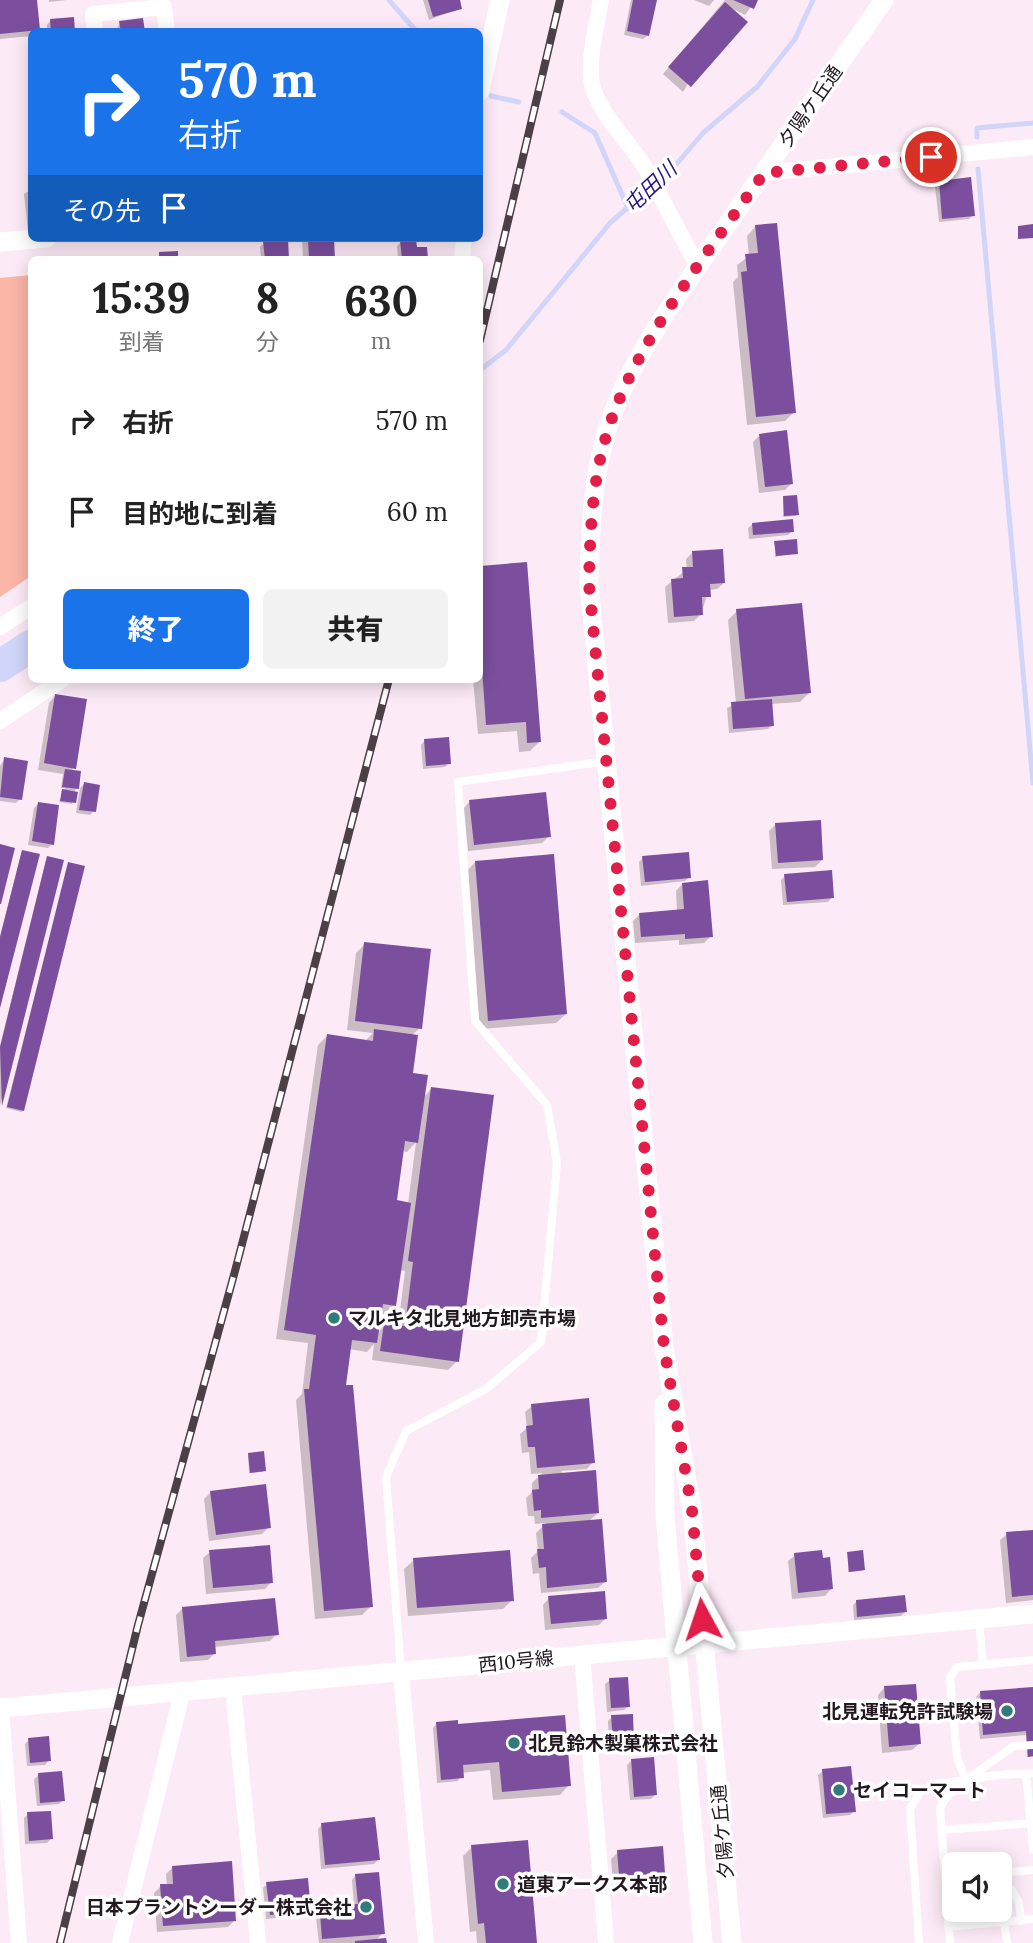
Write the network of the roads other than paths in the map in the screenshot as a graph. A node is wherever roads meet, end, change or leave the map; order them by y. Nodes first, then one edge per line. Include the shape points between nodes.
1 (500, 0) edge
2 (601, 0) edge
3 (884, 0) edge
4 (95, 28) edge
5 (167, 28) edge
6 (483, 77) edge
7 (1033, 147) edge
8 (764, 173) junction
9 (28, 240) edge
10 (0, 242) edge
11 (698, 266) junction
12 (28, 609) edge
13 (0, 627) edge
14 (57, 683) edge
15 (0, 721) edge
16 (607, 761) junction
17 (664, 1347) junction
18 (1033, 1614) edge
19 (979, 1619) junction
20 (705, 1643) junction
21 (676, 1646) junction
22 (582, 1654) junction
23 (1033, 1660) edge
24 (983, 1665) junction
25 (401, 1674) junction
26 (233, 1689) junction
27 (183, 1693) junction
28 (0, 1708) edge
29 (1033, 1745) edge
30 (1029, 1773) edge
31 (966, 1780) junction
32 (1032, 1823) edge
33 (941, 1830) junction
34 (1033, 1850) edge
35 (945, 1852) edge
36 (1033, 1870) edge
37 (1012, 1872) edge
38 (1012, 1890) edge
39 (1033, 1919) edge
40 (1021, 1921) junction
41 (948, 1922) edge
42 (1004, 1922) joint
43 (1012, 1922) edge
44 (948, 1927) junction
45 (19, 1943) edge
46 (120, 1943) edge
47 (258, 1943) edge
48 (426, 1943) edge
49 (606, 1943) edge
50 (703, 1943) edge
51 (732, 1943) edge
52 (919, 1943) edge
53 (950, 1943) edge
54 (1007, 1943) edge

1 - 6 street
2 - 11 street via 592,53 593,89 650,175
3 - 8 street, 夕陽ケ丘通
4 - 5 street via 93,14 164,7
7 - 8 street
8 - 11 street, 夕陽ケ丘通
9 - 10 street
11 - 16 street, 夕陽ケ丘通 via 630,373 595,481 589,585
12 - 13 street
14 - 15 street
16 - 17 street, 夕陽ケ丘通
16 - 25 lane via 458,782 475,1021 547,1105 557,1163 541,1342 486,1389 406,1432 386,1477
17 - 20 street, 夕陽ケ丘通 via 692,1510
17 - 21 street, 夕陽ケ丘通 via 665,1516
18 - 19 street, 西10号線
19 - 20 street, 西10号線
19 - 24 lane
20 - 21 street, 西10号線
20 - 51 street, 夕陽ケ丘通
21 - 22 street, 西10号線
21 - 50 street, 夕陽ケ丘通
22 - 25 street, 西10号線
22 - 49 street
23 - 24 lane
24 - 31 lane via 957,1667 950,1678 957,1758
25 - 26 street, 西10号線
25 - 48 street
26 - 27 street, 西10号線
26 - 47 street
27 - 28 street, 西10号線
27 - 46 street
28 - 45 street
29 - 31 lane via 1014,1746
30 - 31 lane
30 - 32 lane
31 - 33 lane via 948,1792 940,1808
31 - 52 lane via 922,1791 909,1809
32 - 33 lane
32 - 34 lane
33 - 35 lane
36 - 37 lane
38 - 40 lane
39 - 40 lane
40 - 43 lane
41 - 44 lane
42 - 44 lane
42 - 54 lane
44 - 53 lane

